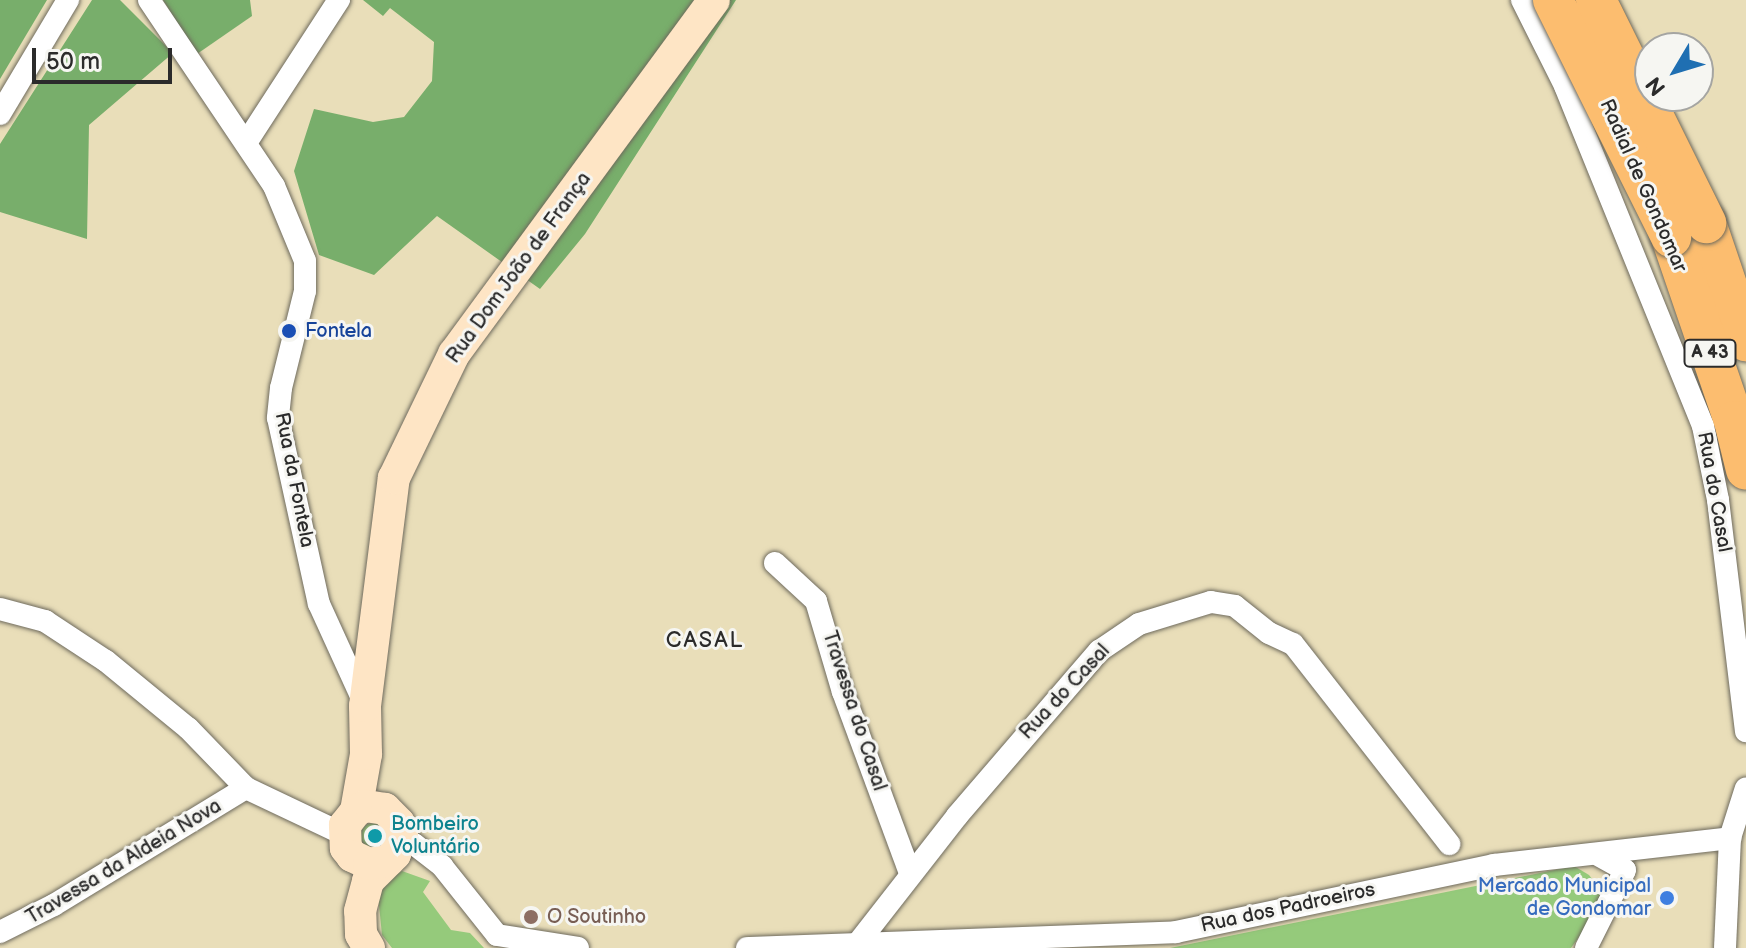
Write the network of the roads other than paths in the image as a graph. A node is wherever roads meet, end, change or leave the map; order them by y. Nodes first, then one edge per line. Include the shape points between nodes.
1 (68, 0) edge
2 (149, 0) edge
3 (339, 0) edge
4 (714, 0) edge
5 (1522, 0) edge
6 (1553, 0) edge
7 (1596, 0) edge
8 (1619, 0) edge
9 (1547, 49) junction
10 (0, 114) edge
11 (246, 143) junction
12 (1688, 230) junction
13 (1746, 341) edge
14 (1746, 470) edge
15 (775, 563) dead end
16 (0, 609) edge
17 (365, 706) junction
18 (1746, 731) edge
19 (246, 788) junction
20 (1746, 788) edge
21 (359, 828) junction
22 (1730, 838) junction
23 (1449, 844) dead end
24 (394, 850) junction
25 (1598, 855) junction
26 (910, 873) junction
27 (0, 932) edge
28 (856, 945) edge
29 (350, 948) edge
30 (369, 948) edge
31 (578, 948) edge
32 (747, 948) edge
33 (1586, 948) edge
34 (1725, 948) edge

1 - 10 street
2 - 11 street, Rua da Fontela
3 - 11 street
4 - 17 main road, Rua Dom João de França via 454,354 394,478
5 - 9 street, Rua do Casal
6 - 12 highway, Radial de Gondomar / A 43, bridge
7 - 12 highway, Radial de Gondomar / A 43, bridge
8 - 9 street
9 - 18 street, Rua do Casal via 1703,426 1718,500
11 - 17 street, Rua da Fontela via 274,186 305,261 305,291 278,418 319,604
12 - 13 highway, Radial de Gondomar / A 43
12 - 14 highway, Radial de Gondomar / A 43
15 - 26 street, Travessa do Casal via 816,601 843,692
16 - 19 street via 45,621 106,661 188,728
17 - 21 main road, Rua Dom João de França
19 - 21 street
19 - 27 street, Travessa da Aldeia Nova
20 - 22 street
21 - 24 main road via 369,864
21 - 24 main road via 399,823
21 - 29 main road
22 - 25 street, Rua dos Padroeiros
22 - 34 street
23 - 26 street, Rua do Casal via 1293,644 1235,606 1211,602 1139,624 1099,651
24 - 30 main road via 368,881 360,911 361,934
24 - 31 street via 414,844 442,866 497,935
25 - 28 street, Rua dos Padroeiros via 1494,865 1176,932
25 - 33 street via 1625,870
26 - 28 street, Rua do Casal
28 - 32 street, Rua dos Padroeiros

